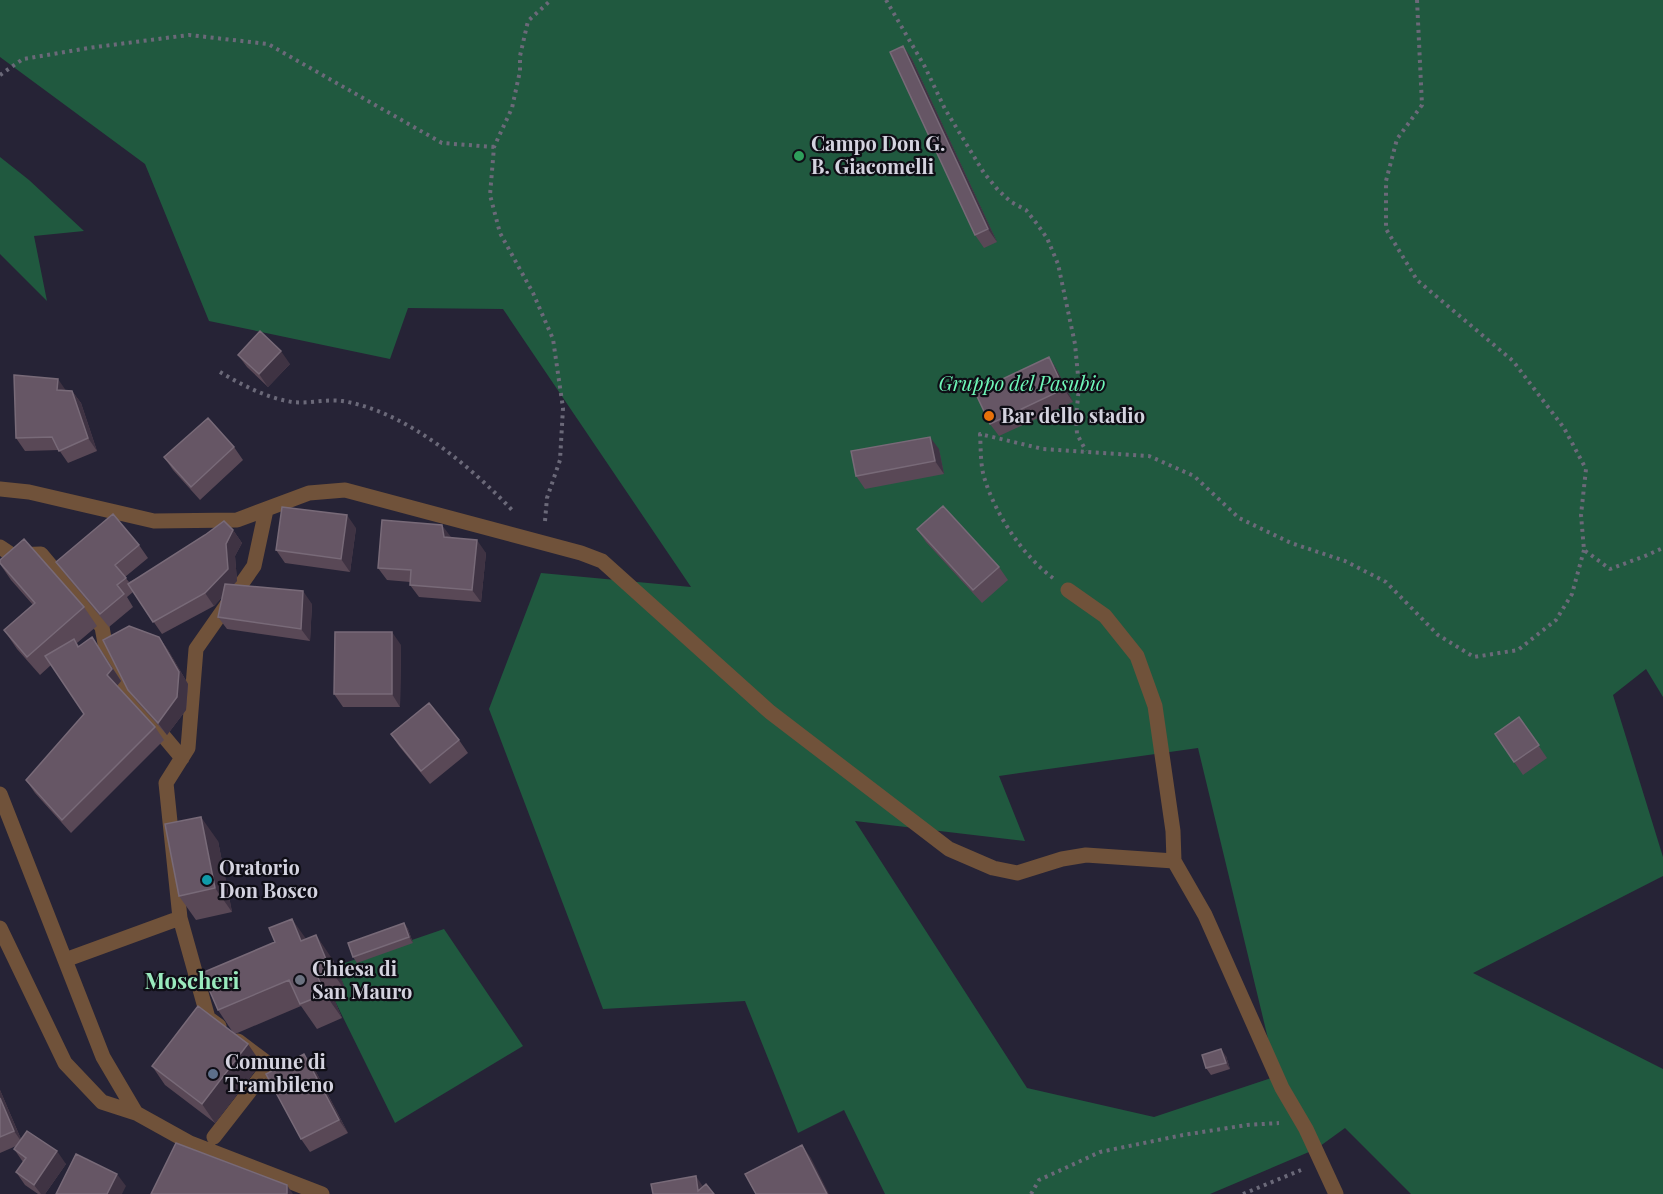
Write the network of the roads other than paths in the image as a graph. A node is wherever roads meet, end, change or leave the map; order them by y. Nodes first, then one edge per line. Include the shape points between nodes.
1 (0, 489) edge
2 (266, 510) junction
3 (0, 547) edge
4 (1068, 590) road end
5 (182, 758) junction
6 (0, 794) edge
7 (1174, 861) junction
8 (180, 918) junction
9 (0, 928) edge
10 (65, 960) junction
11 (136, 1113) junction
12 (214, 1137) dead end
13 (322, 1194) edge
14 (1336, 1194) edge

1 - 2 street via 154,521 237,520
2 - 5 street via 254,566 195,649 188,748
2 - 7 street via 309,493 345,490 602,561 770,712 949,849 993,868 1017,873 1086,855
3 - 5 street via 12,555 41,554 102,627 106,649 129,695
4 - 7 street via 1105,616 1137,656 1155,706
5 - 8 street via 166,783
6 - 10 street
7 - 14 street via 1205,915 1282,1088
8 - 10 street
8 - 12 street via 208,1018 270,1065
9 - 11 street via 65,1063 102,1102
10 - 11 street via 103,1057
11 - 13 street via 190,1143

